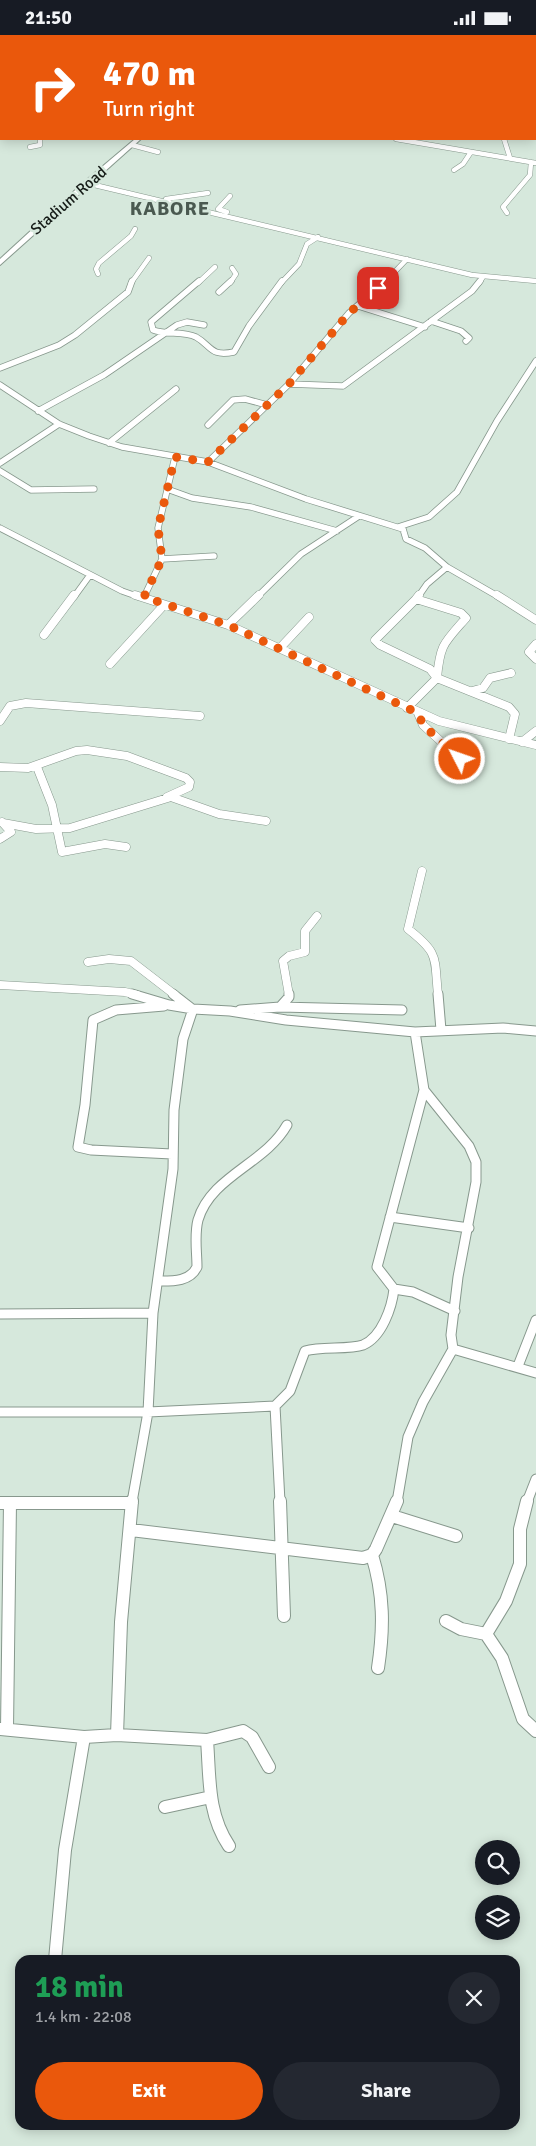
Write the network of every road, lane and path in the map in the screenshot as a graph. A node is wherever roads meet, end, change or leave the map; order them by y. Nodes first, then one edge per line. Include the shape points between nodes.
1 (40, 140) edge
2 (137, 140) edge
3 (410, 140) edge
4 (504, 140) edge
5 (423, 141) edge
6 (132, 145) junction
7 (30, 147) dead end
8 (158, 152) dead end
9 (471, 152) junction
10 (510, 158) junction
11 (533, 163) edge
12 (454, 170) dead end
13 (86, 183) junction
14 (208, 193) dead end
15 (230, 196) dead end
16 (161, 200) junction
17 (507, 213) dead end
18 (263, 224) junction
19 (135, 229) dead end
20 (318, 237) junction
21 (149, 258) dead end
22 (407, 259) junction
23 (0, 263) edge
24 (215, 267) dead end
25 (232, 268) dead end
26 (98, 274) dead end
27 (483, 277) junction
28 (536, 281) edge
29 (219, 292) dead end
30 (358, 306) junction
31 (431, 321) junction
32 (204, 325) dead end
33 (425, 327) junction
34 (162, 334) junction
35 (466, 341) dead end
36 (536, 361) edge
37 (0, 368) edge
38 (289, 384) junction
39 (0, 385) edge
40 (176, 389) dead end
41 (268, 405) junction
42 (38, 411) junction
43 (59, 424) junction
44 (208, 425) dead end
45 (109, 443) junction
46 (175, 457) junction
47 (208, 462) junction
48 (0, 463) edge
49 (0, 471) edge
50 (94, 489) dead end
51 (167, 489) junction
52 (359, 516) junction
53 (398, 527) junction
54 (0, 528) edge
55 (337, 531) junction
56 (214, 556) dead end
57 (162, 559) junction
58 (447, 567) junction
59 (90, 575) junction
60 (144, 597) junction
61 (416, 599) junction
62 (164, 605) junction
63 (309, 617) dead end
64 (536, 620) edge
65 (228, 625) junction
66 (44, 635) dead end
67 (536, 644) edge
68 (280, 648) junction
69 (536, 659) edge
70 (110, 664) dead end
71 (512, 673) dead end
72 (437, 678) junction
73 (472, 691) junction
74 (407, 708) junction
75 (418, 713) junction
76 (200, 716) dead end
77 (0, 721) edge
78 (536, 731) edge
79 (509, 739) junction
80 (522, 742) junction
81 (536, 745) edge
82 (460, 759) dead end
83 (0, 767) edge
84 (37, 767) junction
85 (164, 798) junction
86 (266, 821) dead end
87 (2, 822) edge
88 (58, 829) junction
89 (0, 839) edge
90 (126, 847) dead end
91 (422, 871) dead end
92 (317, 916) dead end
93 (88, 962) dead end
94 (0, 985) edge
95 (169, 1005) junction
96 (280, 1007) junction
97 (193, 1009) junction
98 (402, 1010) dead end
99 (230, 1011) junction
100 (441, 1030) junction
101 (536, 1031) edge
102 (415, 1032) junction
103 (424, 1089) junction
104 (287, 1125) dead end
105 (172, 1154) junction
106 (390, 1217) junction
107 (468, 1228) junction
108 (158, 1281) junction
109 (394, 1289) junction
110 (455, 1311) junction
111 (153, 1313) junction
112 (0, 1314) edge
113 (536, 1320) edge
114 (453, 1349) junction
115 (518, 1366) junction
116 (536, 1373) edge
117 (275, 1406) junction
118 (0, 1412) edge
119 (148, 1412) junction
120 (536, 1479) edge
121 (5, 1503) edge
122 (132, 1503) junction
123 (392, 1516) junction
124 (131, 1530) junction
125 (456, 1536) dead end
126 (280, 1549) junction
127 (372, 1555) junction
128 (284, 1616) dead end
129 (446, 1621) dead end
130 (486, 1634) junction
131 (378, 1668) dead end
132 (3, 1729) edge
133 (536, 1731) edge
134 (117, 1735) junction
135 (84, 1737) junction
136 (207, 1739) junction
137 (269, 1767) dead end
138 (211, 1797) junction
139 (165, 1807) dead end
140 (229, 1846) dead end
141 (55, 1955) edge

1 - 7 street via 40,145
2 - 6 main road, Stadium Road
3 - 5 street
4 - 10 street
5 - 9 street
6 - 8 street
6 - 13 main road, Stadium Road
9 - 10 street
9 - 12 street
10 - 11 street
11 - 17 street via 529,168 530,175 503,207
13 - 16 street
13 - 23 main road, Stadium Road
14 - 16 street
15 - 18 street via 218,209 220,211 265,221
16 - 18 street
18 - 20 street
19 - 26 street via 99,263
20 - 22 street
20 - 34 street via 307,244 299,264 276,287 234,352 226,354 209,350 189,333
21 - 37 street via 132,280 128,292 75,335 59,345
22 - 27 street
22 - 30 street
24 - 34 street via 151,322 153,330
25 - 29 street via 236,274
27 - 28 street
27 - 31 street via 472,291
30 - 33 street
30 - 38 street
31 - 33 street
31 - 35 street via 464,332 469,338
32 - 34 street via 181,323
33 - 38 street via 343,386
34 - 42 street via 104,375
36 - 53 street via 457,492 429,517
38 - 41 street
39 - 42 street via 7,394
40 - 45 street
41 - 44 street via 233,398
41 - 47 street
42 - 43 street
43 - 45 street
43 - 48 street
45 - 46 street
46 - 47 street
46 - 51 street
47 - 52 street
49 - 50 street via 31,490
51 - 55 street via 192,498 251,507
51 - 57 street via 158,528
52 - 53 street
52 - 55 street
53 - 58 street via 403,529 406,539 425,548
54 - 59 street
55 - 65 street via 301,554
56 - 57 street
57 - 60 street
58 - 61 street via 427,584
58 - 64 street
59 - 60 street via 122,591
59 - 66 street
60 - 62 street
61 - 72 street via 461,613 466,618 439,653
61 - 72 street via 375,640 430,669
62 - 65 street
62 - 70 street
63 - 68 street
65 - 68 street
67 - 69 street via 529,652
68 - 74 street
71 - 73 street via 490,678 484,688
72 - 73 street
72 - 74 street
73 - 79 street via 509,707 515,714
74 - 75 street
75 - 79 street
75 - 82 street via 423,725
76 - 77 street via 15,703
78 - 80 street
79 - 80 street
80 - 81 street
83 - 84 street
84 - 85 street via 76,751 127,756 190,782 189,787
84 - 88 street via 48,791
85 - 86 street via 178,798 219,814
85 - 88 street via 86,824
87 - 88 street via 36,829
87 - 89 street via 11,831
88 - 90 street via 64,853 105,844
91 - 100 street via 408,929 427,944 434,955
92 - 96 street via 305,931 305,952 283,961 289,997
93 - 97 street via 109,959 131,961
94 - 95 street via 125,992
95 - 97 street
95 - 105 street via 107,1012 92,1020 78,1147
96 - 98 street
96 - 99 street
97 - 99 street
97 - 105 street via 183,1039
99 - 102 street via 278,1019
100 - 101 street via 503,1028
100 - 102 street
102 - 103 street
103 - 106 street
103 - 107 street via 451,1121 476,1162
104 - 108 street via 277,1143 231,1176 203,1209 198,1220 197,1267 194,1273 178,1281
105 - 108 street via 173,1169
106 - 107 street
106 - 109 street via 377,1267
107 - 110 street
108 - 111 street
109 - 110 street via 413,1292
109 - 117 street via 381,1325 367,1343 305,1351 290,1391
110 - 114 street via 451,1335
111 - 112 street
111 - 119 street
113 - 115 street
114 - 115 street
114 - 123 street via 423,1402 408,1437
115 - 116 street
117 - 119 street
117 - 126 street
118 - 119 street
119 - 122 street
120 - 130 street via 520,1529 520,1564 506,1601
121 - 122 street
121 - 132 street
122 - 124 street
123 - 125 street
123 - 127 street
124 - 126 street
124 - 134 street via 121,1622
126 - 127 street via 363,1558
126 - 128 street
127 - 131 street via 385,1601
129 - 130 street via 461,1629
130 - 133 street via 502,1657 522,1719
132 - 135 street
134 - 135 street
134 - 136 street
135 - 141 street via 65,1850
136 - 137 street via 243,1731 252,1737
136 - 138 street
138 - 139 street
138 - 140 street via 212,1815

